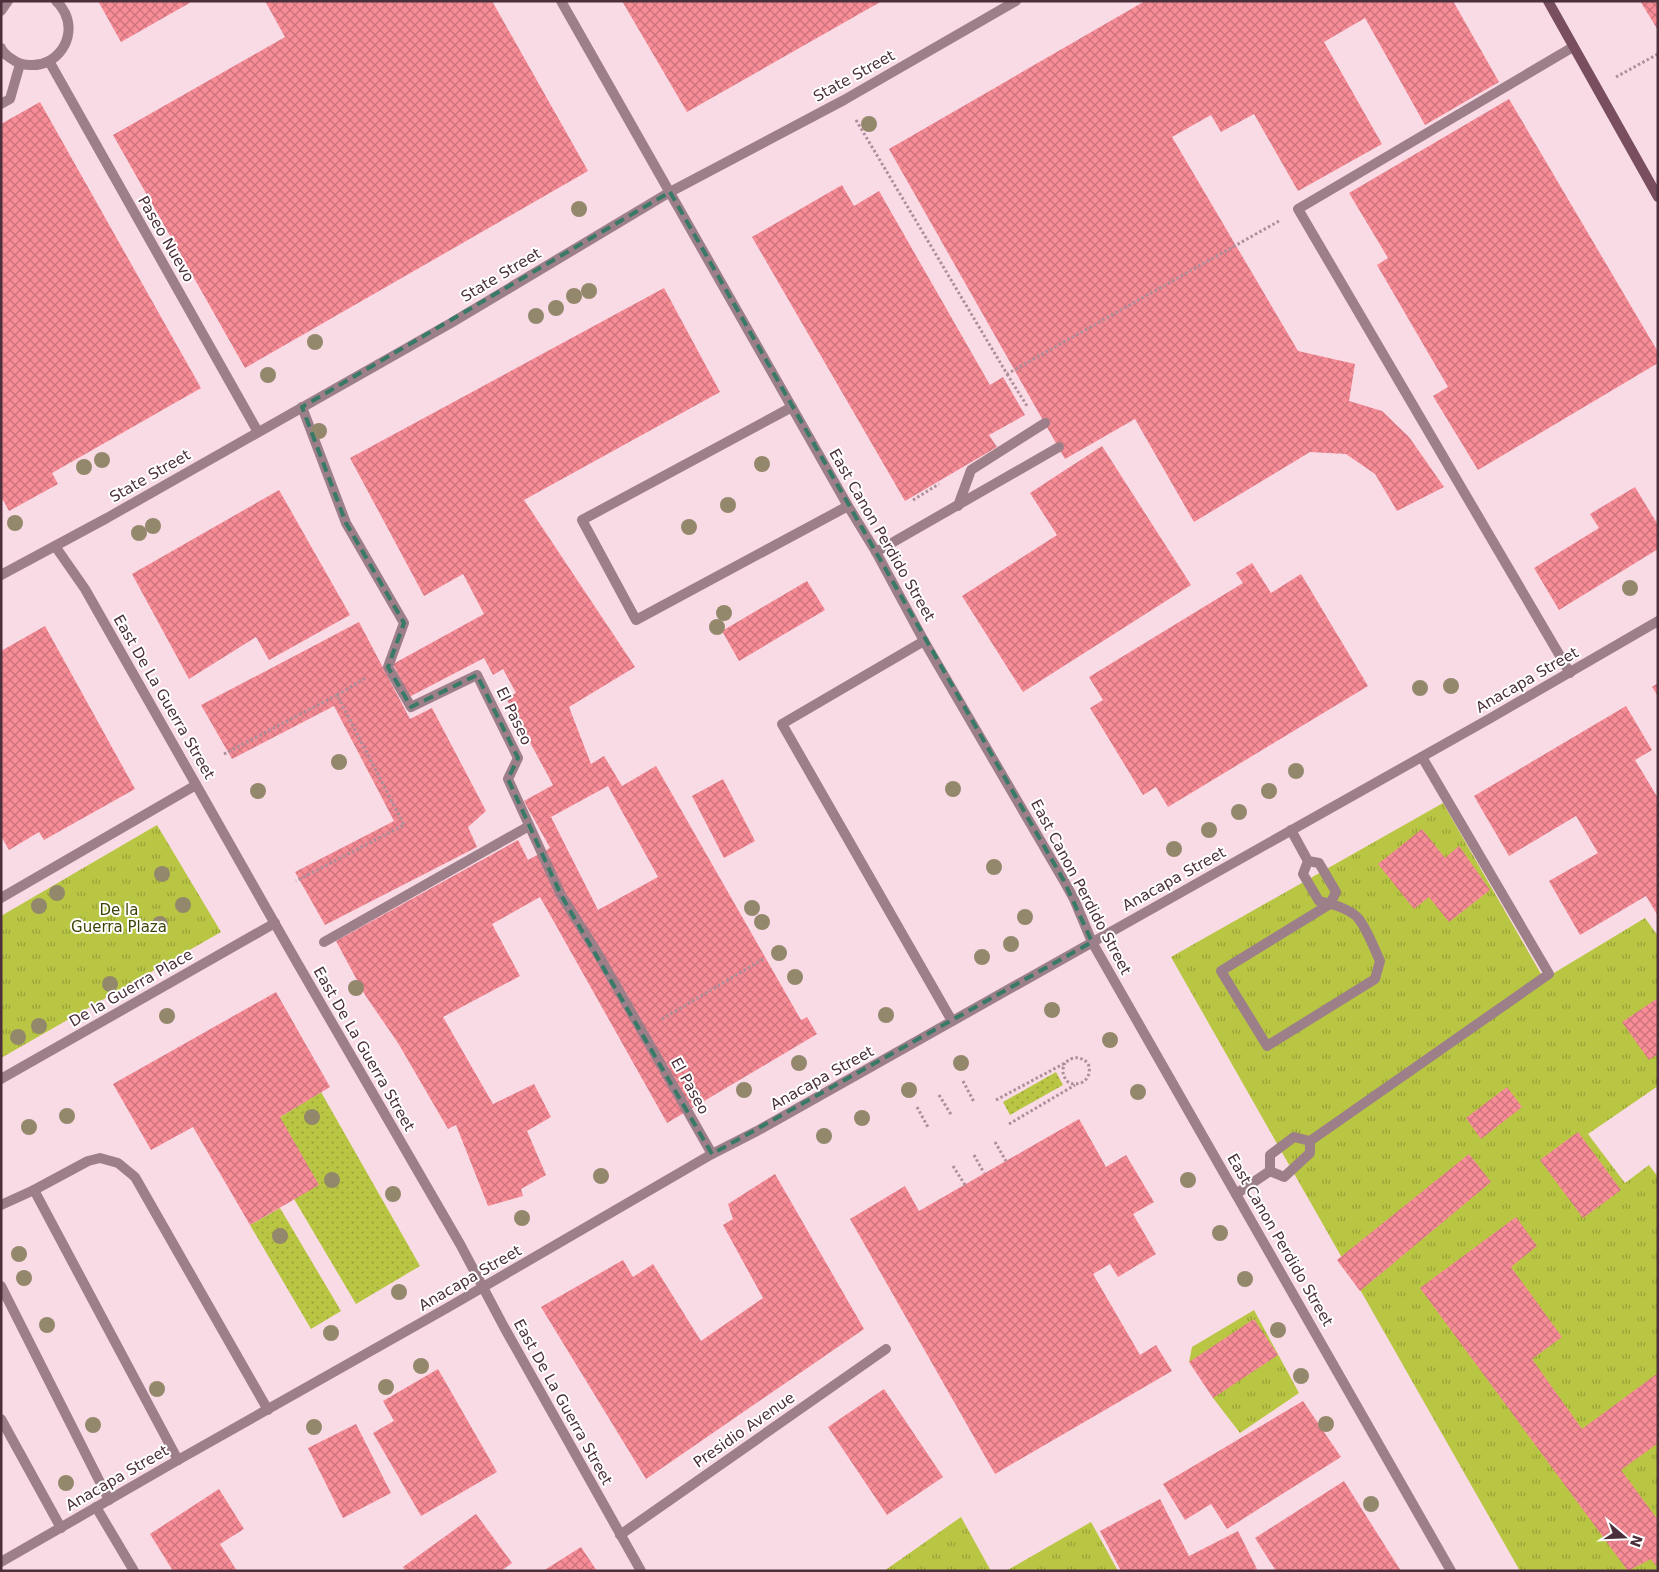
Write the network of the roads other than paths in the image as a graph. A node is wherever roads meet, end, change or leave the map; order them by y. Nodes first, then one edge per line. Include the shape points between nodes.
1 (8, 1) edge
2 (561, 1) edge
3 (1016, 1) edge
4 (1548, 1) edge
5 (61, 2) edge
6 (1, 11) edge
7 (1573, 47) junction
8 (1, 48) edge
9 (48, 61) junction
10 (20, 64) junction
11 (1, 104) edge
12 (670, 192) junction
13 (1658, 197) edge
14 (302, 407) junction
15 (792, 407) junction
16 (1045, 423) dead end
17 (258, 432) junction
18 (1059, 447) dead end
19 (848, 506) junction
20 (958, 506) junction
21 (55, 546) junction
22 (876, 552) junction
23 (1, 575) edge
24 (1658, 621) edge
25 (924, 641) junction
26 (1570, 673) junction
27 (1422, 757) junction
28 (196, 785) junction
29 (529, 826) junction
30 (1291, 830) junction
31 (1308, 861) junction
32 (1, 898) edge
33 (1330, 904) junction
34 (275, 923) junction
35 (324, 942) dead end
36 (1092, 942) junction
37 (952, 1021) junction
38 (1, 1079) edge
39 (1310, 1141) junction
40 (712, 1154) junction
41 (1270, 1171) junction
42 (34, 1190) junction
43 (1236, 1194) junction
44 (1, 1205) edge
45 (1, 1286) edge
46 (483, 1287) junction
47 (886, 1349) dead end
48 (268, 1410) junction
49 (1, 1419) edge
50 (178, 1460) junction
51 (109, 1500) junction
52 (96, 1507) junction
53 (61, 1528) junction
54 (620, 1535) junction
55 (1, 1562) edge
56 (134, 1571) edge
57 (641, 1571) edge
58 (1452, 1571) edge

1 - 6 street
2 - 12 street, East Canon Perdido Street
3 - 12 street, State Street via 844,100
4 - 7 main road
5 - 9 street via 69,22 67,41 57,58
7 - 13 main road
7 - 26 street via 1298,209
8 - 10 street via 4,54
9 - 10 street via 39,66
9 - 17 street, Paseo Nuevo
10 - 11 street via 10,99
12 - 14 street, State Street via 451,323
12 - 15 street, East Canon Perdido Street
14 - 17 street, State Street
14 - 29 street, El Paseo via 346,523 404,623 388,667 411,707 477,674 518,758 508,779
15 - 19 street, East Canon Perdido Street
15 - 19 street via 582,520 636,620
16 - 20 street via 971,470
17 - 21 street, State Street
18 - 20 street
19 - 22 street, East Canon Perdido Street
20 - 22 street
21 - 23 street, State Street
21 - 28 street, East De La Guerra Street via 85,589
22 - 25 street, East Canon Perdido Street
24 - 26 street, Anacapa Street
25 - 36 street, East Canon Perdido Street via 1071,893
25 - 37 street via 782,724
26 - 27 street, Anacapa Street
27 - 30 street, Anacapa Street
27 - 39 street via 1549,974
28 - 32 street
28 - 34 street, East De La Guerra Street
29 - 35 street
29 - 40 street, El Paseo via 561,895
30 - 31 street
30 - 36 street, Anacapa Street
31 - 33 street via 1303,874 1319,901
31 - 33 street via 1319,864 1336,892
33 - 33 street via 1221,971 1267,1046 1375,979 1380,960 1358,918
34 - 38 street, De la Guerra Place
34 - 46 street, East De La Guerra Street
36 - 37 street, Anacapa Street
36 - 43 street, East Canon Perdido Street
37 - 40 street, Anacapa Street
39 - 41 street via 1310,1153 1284,1176
39 - 41 street via 1294,1137 1270,1155
40 - 46 street, Anacapa Street
41 - 43 street
42 - 44 street
42 - 48 street via 88,1161 100,1158 118,1163 135,1177
42 - 50 street
43 - 58 street, East Canon Perdido Street
45 - 51 street
46 - 48 street, Anacapa Street
46 - 54 street, East De La Guerra Street
47 - 54 street, Presidio Avenue
48 - 50 street, Anacapa Street
49 - 53 street
50 - 51 street, Anacapa Street
51 - 52 street, Anacapa Street
52 - 53 street, Anacapa Street
52 - 56 street
53 - 55 street, Anacapa Street
54 - 57 street, East De La Guerra Street

